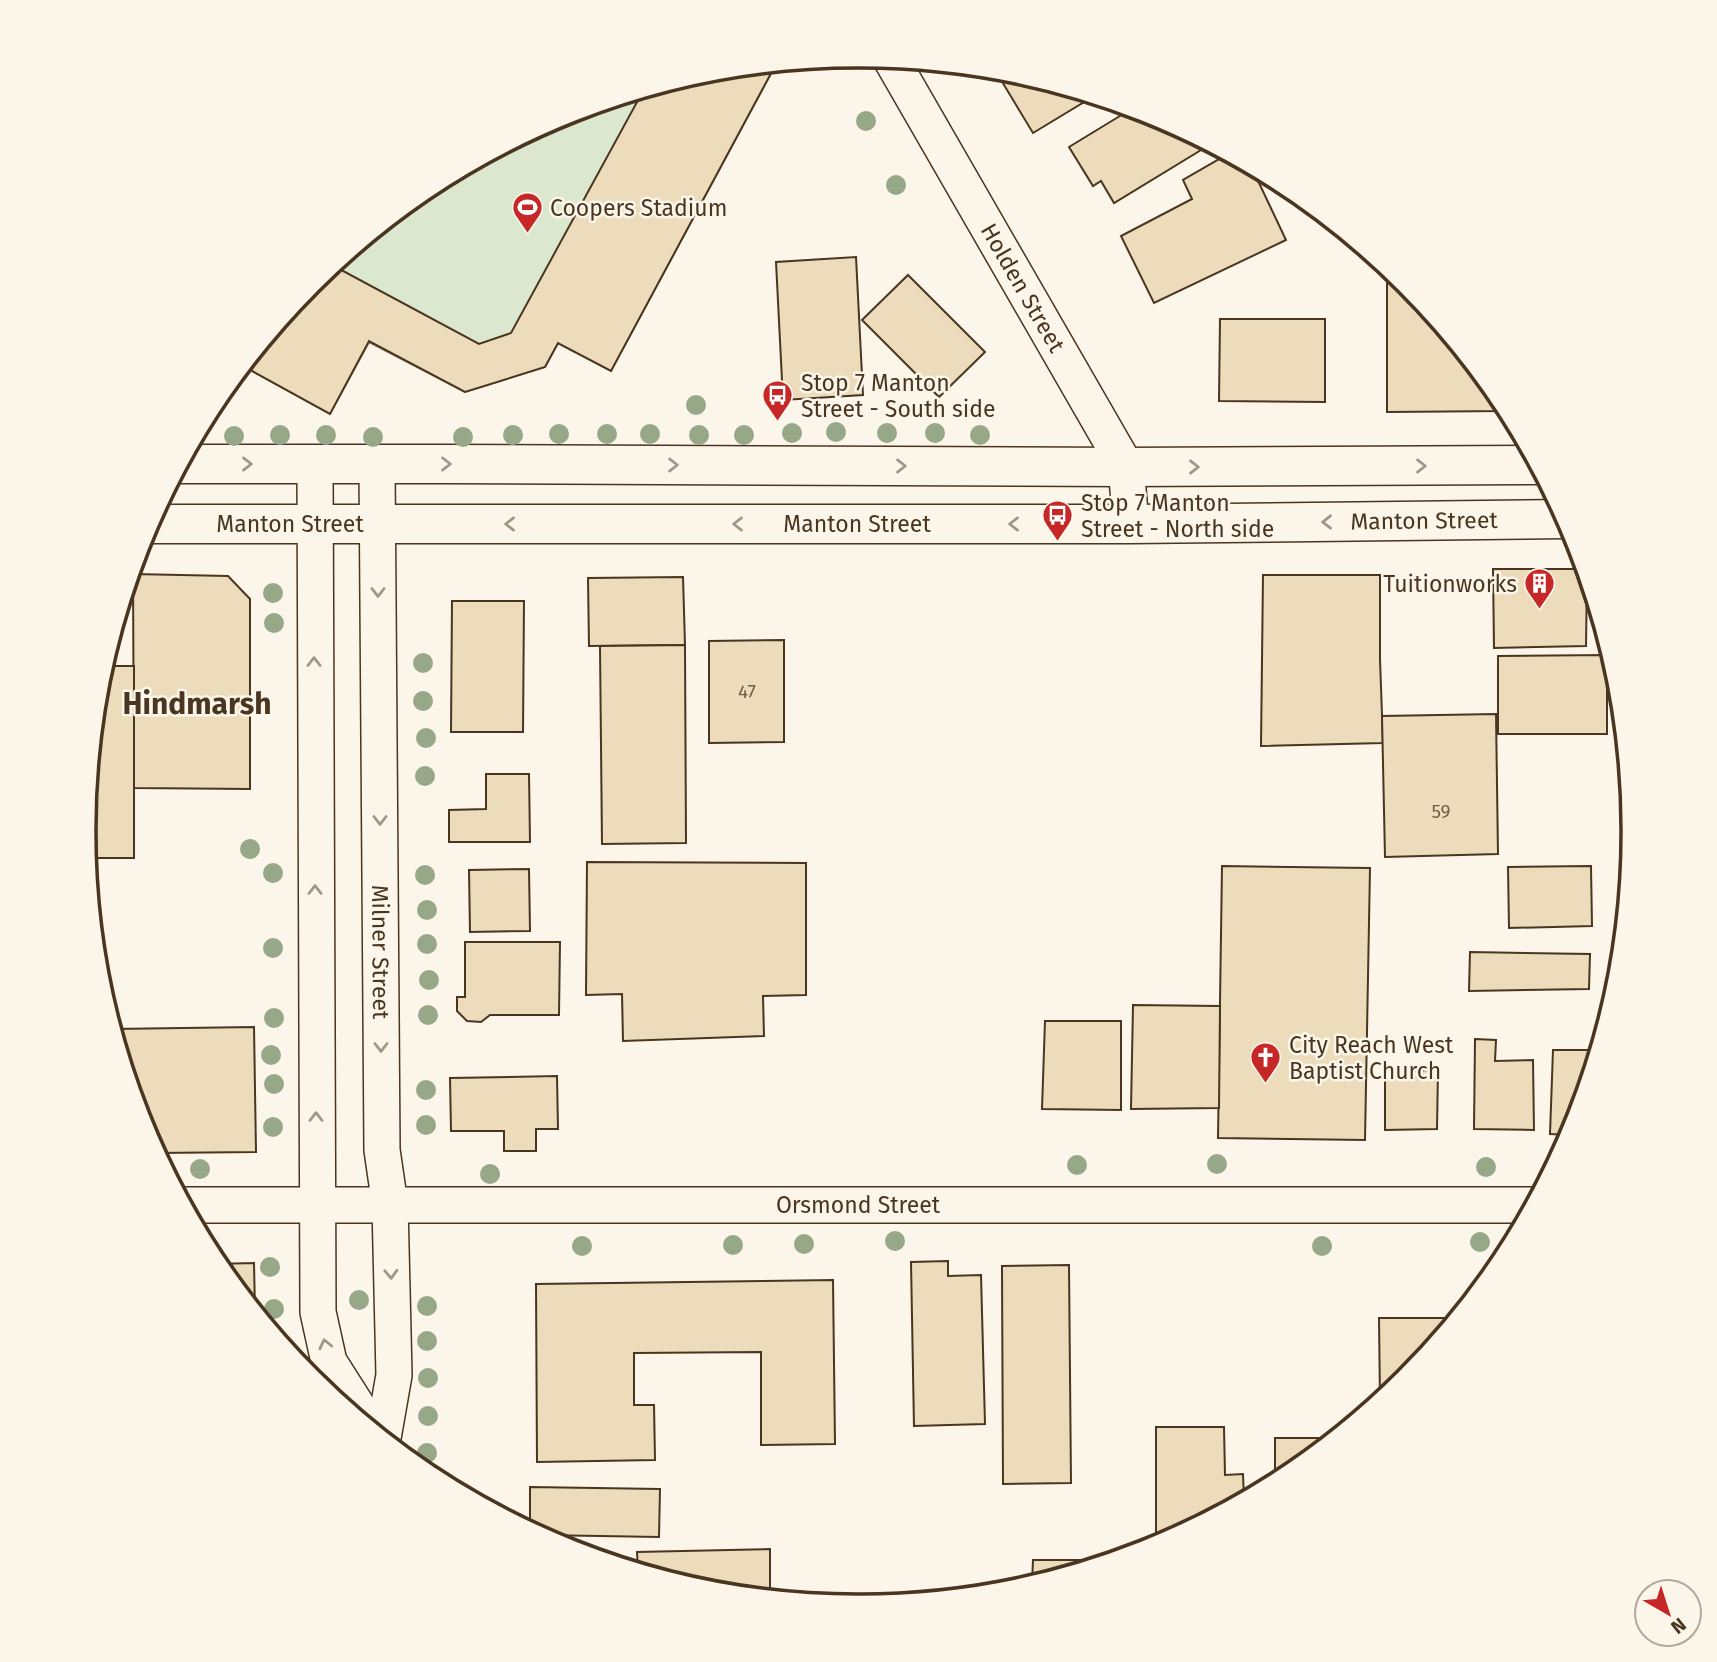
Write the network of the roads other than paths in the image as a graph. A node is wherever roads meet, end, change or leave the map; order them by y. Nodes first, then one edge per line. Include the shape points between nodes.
1 (897, 70) edge
2 (190, 464) edge
3 (315, 464) junction
4 (377, 464) junction
5 (1528, 466) edge
6 (1126, 467) junction
7 (1554, 519) edge
8 (161, 524) edge
9 (314, 524) junction
10 (378, 524) junction
11 (1131, 524) junction
12 (194, 1205) edge
13 (316, 1205) junction
14 (390, 1205) junction
15 (1523, 1205) edge
16 (355, 1403) edge
17 (385, 1428) edge

1 - 6 street, Holden Street
2 -> 3 main road
3 - 4 main road
3 - 9 street
4 -> 6 main road
4 - 10 street, Milner Street
6 -> 5 main road
6 - 11 street, Holden Street
7 -> 11 main road, Manton Street
8 - 9 main road, Manton Street
9 - 10 main road, Manton Street
13 -> 9 street
11 -> 10 main road, Manton Street
10 -> 14 street, Milner Street via 382,1150
12 - 13 street, Orsmond Street
13 - 14 street, Orsmond Street
16 -> 13 street via 329,1362 318,1312
14 - 15 street, Orsmond Street
14 -> 17 street, Milner Street via 394,1375

